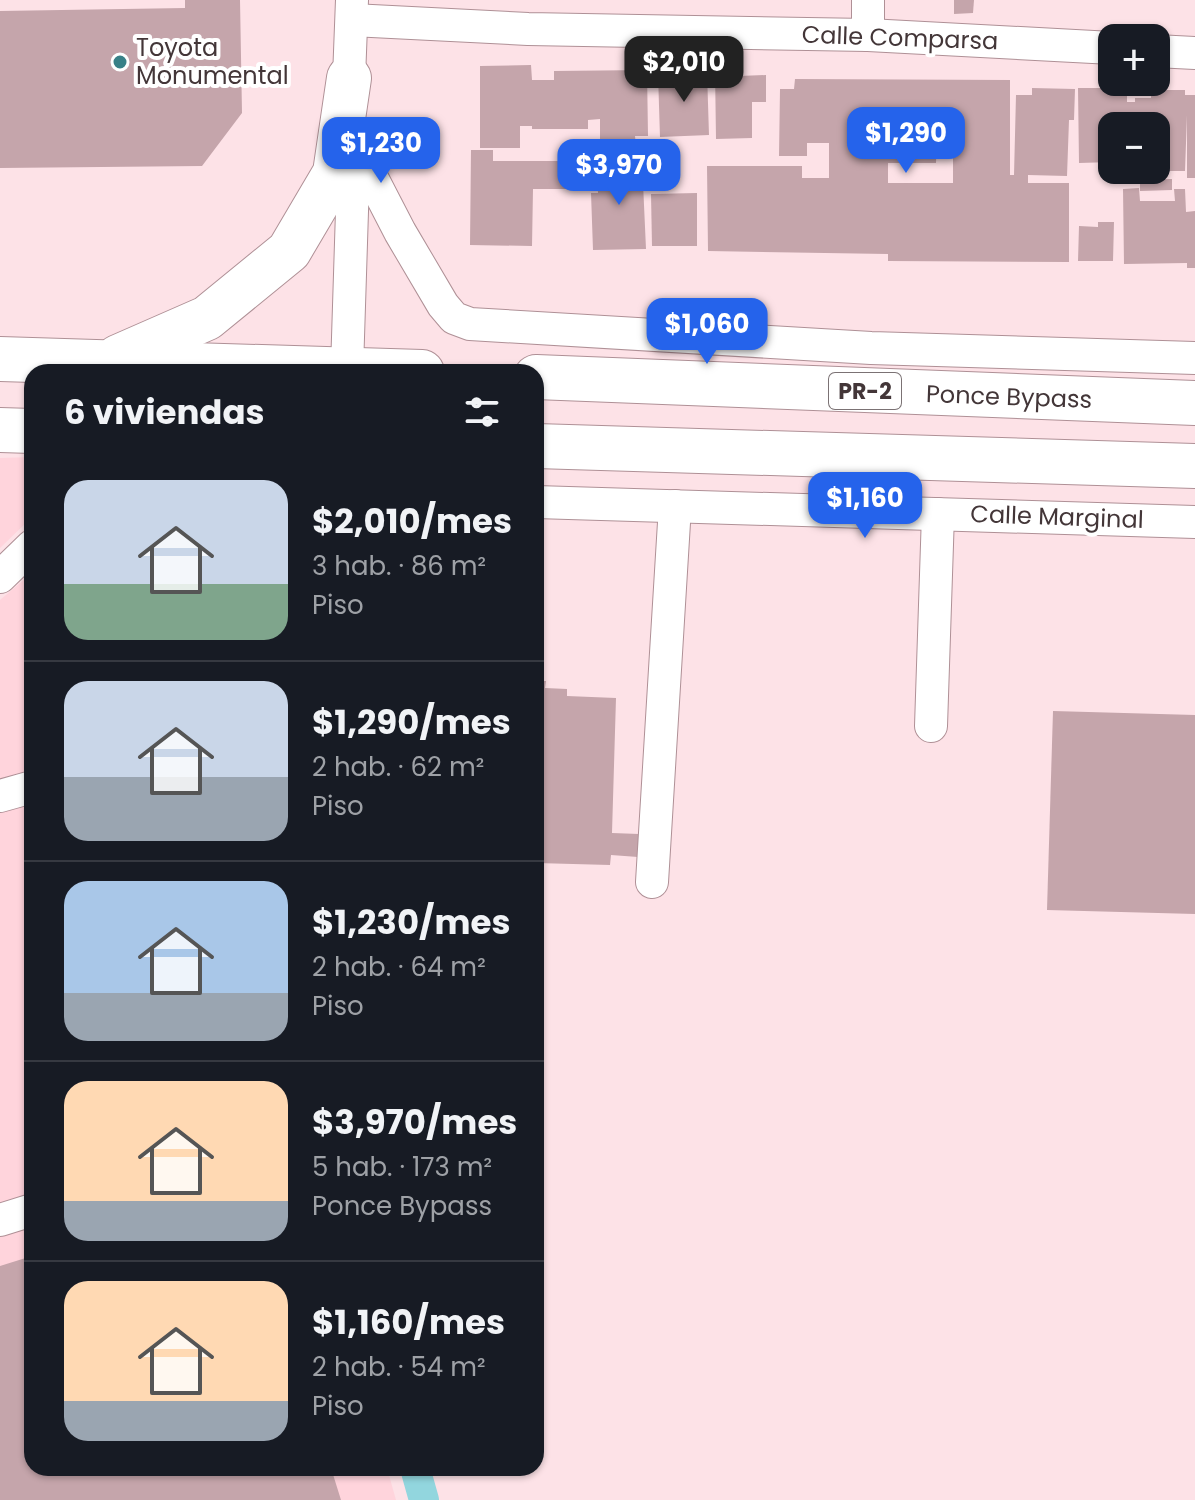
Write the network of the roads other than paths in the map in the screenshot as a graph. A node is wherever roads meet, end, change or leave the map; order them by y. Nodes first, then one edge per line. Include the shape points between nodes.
1 (868, 0) edge
2 (352, 10) edge
3 (868, 35) junction
4 (1098, 47) edge
5 (1170, 52) edge
6 (1195, 53) edge
7 (349, 78) junction
8 (354, 143) junction
9 (1195, 358) edge
10 (0, 359) edge
11 (106, 362) junction
12 (175, 364) edge
13 (347, 364) edge
14 (544, 377) edge
15 (1195, 403) edge
16 (0, 430) edge
17 (24, 431) edge
18 (544, 446) edge
19 (1195, 466) edge
20 (544, 502) edge
21 (675, 506) junction
22 (938, 514) junction
23 (1195, 522) edge
24 (24, 554) edge
25 (0, 577) edge
26 (931, 726) dead end
27 (24, 789) edge
28 (0, 796) edge
29 (652, 882) dead end
30 (24, 1212) edge
31 (0, 1220) edge

1 - 3 street
2 - 3 street, Calle Comparsa via 528,29
2 - 7 street
3 - 4 street, Calle Comparsa
5 - 6 street
7 - 8 street
7 - 11 highway via 335,173 289,251 207,318
8 - 9 street via 443,305 454,318 470,324 871,348
8 - 13 street
10 - 11 highway
11 - 12 highway
14 - 15 highway, Ponce Bypass / PR-2
16 - 17 highway
18 - 19 highway
20 - 21 street, Calle Marginal
21 - 22 street, Calle Marginal
21 - 29 street
22 - 23 street, Calle Marginal
22 - 26 street
24 - 25 street
27 - 28 street
30 - 31 street

